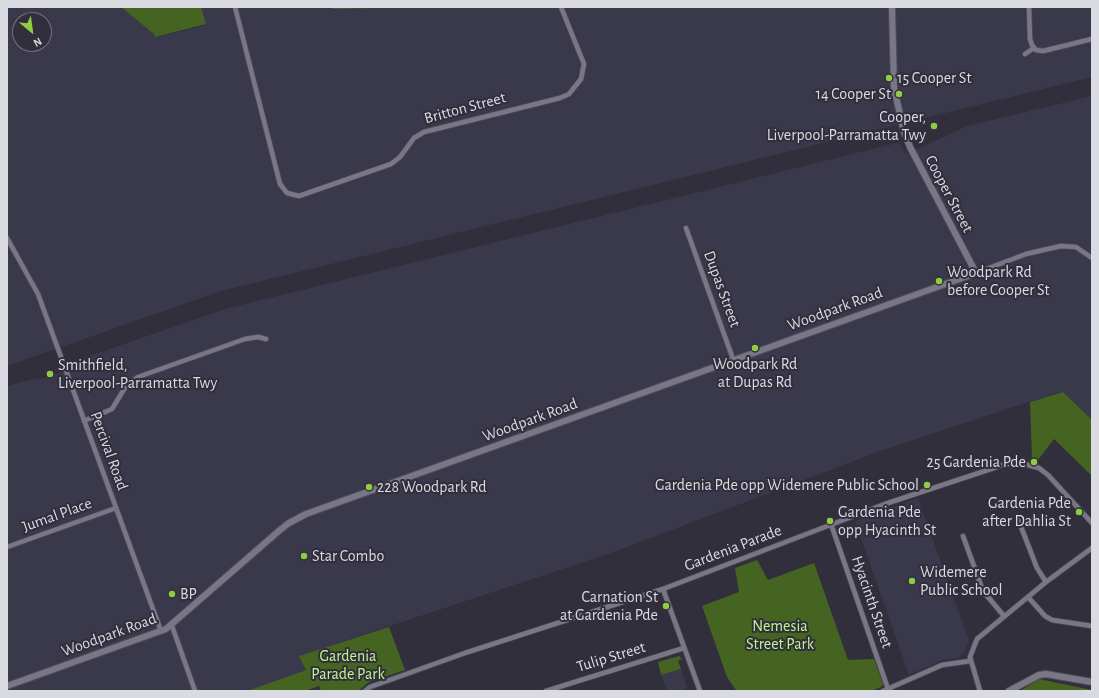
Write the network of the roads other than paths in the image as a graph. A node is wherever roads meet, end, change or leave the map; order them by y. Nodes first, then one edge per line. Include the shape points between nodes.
1 (234, 7) edge
2 (561, 7) edge
3 (892, 7) edge
4 (1029, 7) edge
5 (1092, 39) edge
6 (1034, 48) junction
7 (1025, 54) dead end
8 (686, 228) dead end
9 (7, 238) edge
10 (1092, 258) edge
11 (976, 273) junction
12 (266, 339) dead end
13 (733, 359) junction
14 (84, 420) junction
15 (116, 508) junction
16 (1018, 519) dead end
17 (1092, 523) edge
18 (831, 524) junction
19 (964, 536) dead end
20 (7, 546) edge
21 (1092, 548) edge
22 (1046, 582) junction
23 (663, 588) junction
24 (1028, 597) junction
25 (1004, 616) junction
26 (172, 626) junction
27 (1092, 626) edge
28 (161, 631) junction
29 (684, 648) junction
30 (970, 661) junction
31 (1092, 682) edge
32 (7, 686) edge
33 (886, 690) edge
34 (196, 691) edge
35 (364, 691) edge
36 (546, 691) edge
37 (700, 691) edge
38 (980, 691) edge
39 (1009, 691) edge

1 - 2 street, Britton Street via 280,184 288,195 294,196 388,166 398,160 414,138 429,130 570,94 581,80 584,72 583,60
3 - 11 street, Cooper Street via 894,88 904,132
4 - 6 street via 1030,39
5 - 6 street via 1043,51
6 - 7 street
8 - 13 street, Dupas Street
9 - 14 street, Percival Road via 38,294
10 - 11 street, Woodpark Road via 1076,247 1061,246 1026,254
11 - 13 street, Woodpark Road
12 - 14 street via 245,339 138,377 126,386 118,403 112,409
13 - 26 street, Woodpark Road via 297,519 275,534
14 - 15 street, Percival Road
15 - 20 street, Jumal Place
15 - 28 street, Percival Road
16 - 22 street via 1037,568
17 - 18 street, Gardenia Parade via 1048,475 1030,465 1013,463 898,499
18 - 23 street, Gardenia Parade
18 - 33 street, Hyacinth Street
19 - 25 street via 984,591
21 - 22 street
22 - 24 street
23 - 29 street
23 - 35 street, Gardenia Parade via 465,654
24 - 25 street
24 - 27 street via 1052,620
25 - 30 street via 975,642
26 - 28 street, Woodpark Road
26 - 34 street
28 - 32 street, Woodpark Road
29 - 36 street, Tulip Street
29 - 37 street
30 - 33 street via 942,665
30 - 38 street
31 - 39 street via 1043,674 1034,676

